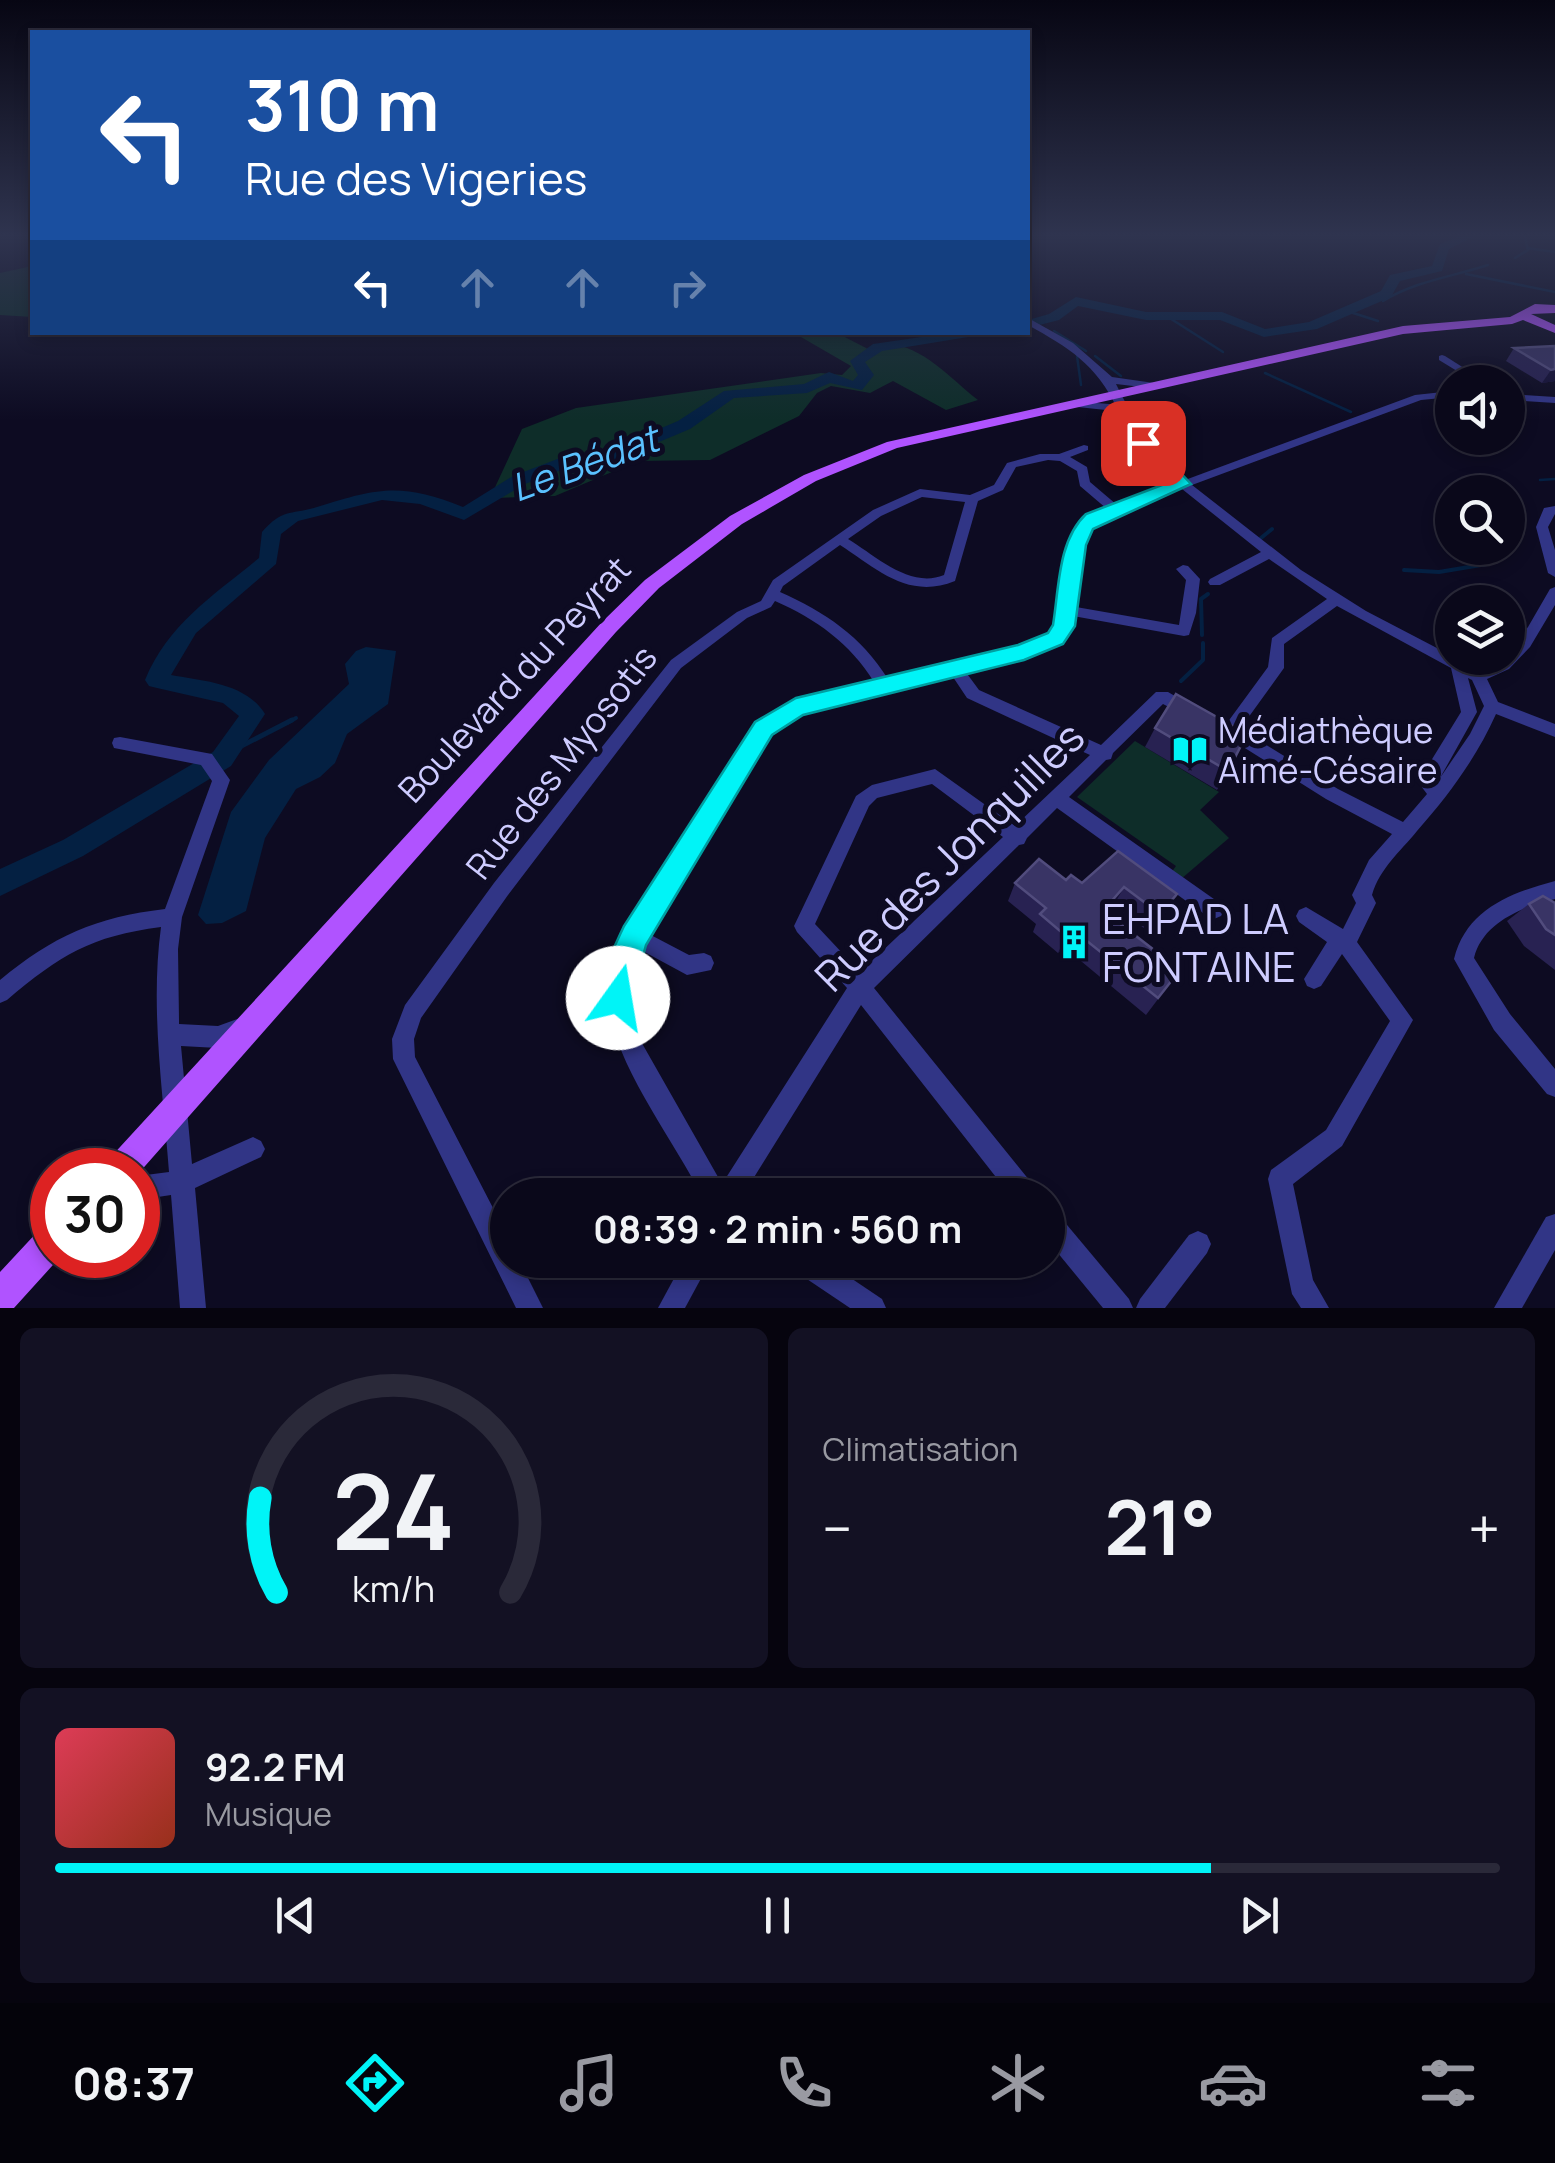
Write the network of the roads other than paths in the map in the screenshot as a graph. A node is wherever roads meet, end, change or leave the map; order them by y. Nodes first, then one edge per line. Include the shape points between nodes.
1 (1553, 308) edge
2 (1524, 315) junction
3 (1032, 323) edge
4 (1551, 328) edge
5 (1366, 338) junction
6 (1442, 358) dead end
7 (1453, 365) edge
8 (1112, 389) junction
9 (1435, 396) edge
10 (1525, 398) edge
11 (1555, 400) edge
12 (1058, 405) junction
13 (1126, 418) junction
14 (1084, 448) dead end
15 (1064, 455) junction
16 (1182, 484) junction
17 (972, 499) junction
18 (1115, 509) junction
19 (1555, 510) edge
20 (842, 542) junction
21 (1270, 553) junction
22 (1183, 569) dead end
23 (1555, 573) edge
24 (1215, 582) dead end
25 (1555, 592) edge
26 (774, 595) junction
27 (1337, 599) junction
28 (1068, 610) junction
29 (1435, 654) edge
30 (956, 668) junction
31 (1460, 675) edge
32 (1478, 676) joint
33 (884, 685) junction
34 (1492, 706) junction
35 (1231, 730) junction
36 (1555, 731) edge
37 (120, 742) dead end
38 (1104, 754) junction
39 (1436, 793) junction
40 (1058, 799) junction
41 (1405, 832) junction
42 (1018, 838) junction
43 (1555, 890) edge
44 (1214, 910) dead end
45 (172, 916) junction
46 (1306, 916) dead end
47 (634, 936) junction
48 (1346, 942) junction
49 (704, 963) dead end
50 (1314, 979) dead end
51 (860, 987) junction
52 (0, 993) edge
53 (254, 1024) junction
54 (170, 1034) junction
55 (1555, 1086) edge
56 (177, 1110) junction
57 (141, 1148) edge
58 (253, 1148) dead end
59 (705, 1178) edge
60 (740, 1178) edge
61 (1012, 1178) edge
62 (181, 1182) junction
63 (160, 1185) edge
64 (1555, 1226) edge
65 (1065, 1242) edge
66 (1198, 1244) dead end
67 (30, 1265) edge
68 (688, 1278) edge
69 (828, 1278) edge
70 (0, 1298) edge
71 (192, 1308) edge
72 (530, 1308) edge
73 (671, 1308) edge
74 (872, 1308) edge
75 (1120, 1308) edge
76 (1148, 1308) edge
77 (1316, 1308) edge
78 (1507, 1308) edge

1 - 2 main road, Boulevard du Peyrat via 1526,309
2 - 4 main road
2 - 5 main road, Boulevard du Peyrat
3 - 8 street via 1091,362
4 - 5 main road, Boulevard du Peyrat via 1496,325
5 - 8 main road, Boulevard du Peyrat
6 - 7 street
8 - 12 main road, Boulevard du Peyrat
8 - 13 street
9 - 16 street
10 - 11 street
12 - 13 street via 1097,404
12 - 53 main road, Boulevard du Peyrat via 854,458 770,499 703,544 609,627
13 - 16 street
14 - 15 street
15 - 17 street via 1011,466 999,488
15 - 18 street
16 - 18 street
16 - 21 street
17 - 20 street, Rue des Myosotis via 920,494 877,513
17 - 20 street via 950,578 943,582 914,584
18 - 28 street via 1084,526
19 - 23 street via 1542,527
20 - 26 street, Rue des Myosotis via 778,583
21 - 24 street
21 - 27 street
22 - 28 street via 1194,579 1184,631
25 - 32 street via 1509,662
26 - 33 street via 865,651
26 - 72 street, Rue des Myosotis via 676,664 412,1012 404,1060
27 - 29 street
27 - 35 street via 1276,642 1276,668
28 - 30 street via 1064,626 1044,646
30 - 33 street
30 - 38 street via 973,694
31 - 39 street via 1469,712 1432,774
32 - 34 street
33 - 47 street via 796,708 764,728
34 - 36 street
34 - 39 street via 1481,734
35 - 38 street, Rue des Jonquilles via 1162,696
35 - 41 street
37 - 45 street via 206,758 221,780
38 - 40 street, Rue des Jonquilles
39 - 41 street
40 - 42 street, Rue des Jonquilles
40 - 44 street
41 - 48 street via 1375,861 1362,895 1366,903
42 - 51 street, Rue des Jonquilles
42 - 51 street via 935,776 872,792 862,801 804,926
43 - 55 street via 1502,908 1471,940 1464,959 1502,1022
45 - 52 street via 71,938
45 - 54 street
46 - 48 street
47 - 49 street via 686,964
47 - 59 street via 620,982 621,1020
48 - 50 street
48 - 77 street via 1402,1020 1334,1138 1280,1178 1301,1285
51 - 60 street, Rue des Jonquilles
51 - 61 street
53 - 54 street via 218,1037
53 - 56 main road, Boulevard du Peyrat
54 - 56 street
56 - 57 main road, Boulevard du Peyrat
56 - 62 street
58 - 62 street
62 - 63 street
62 - 71 street
64 - 78 street
65 - 75 street
66 - 76 street
67 - 70 main road
68 - 73 street
69 - 74 street

